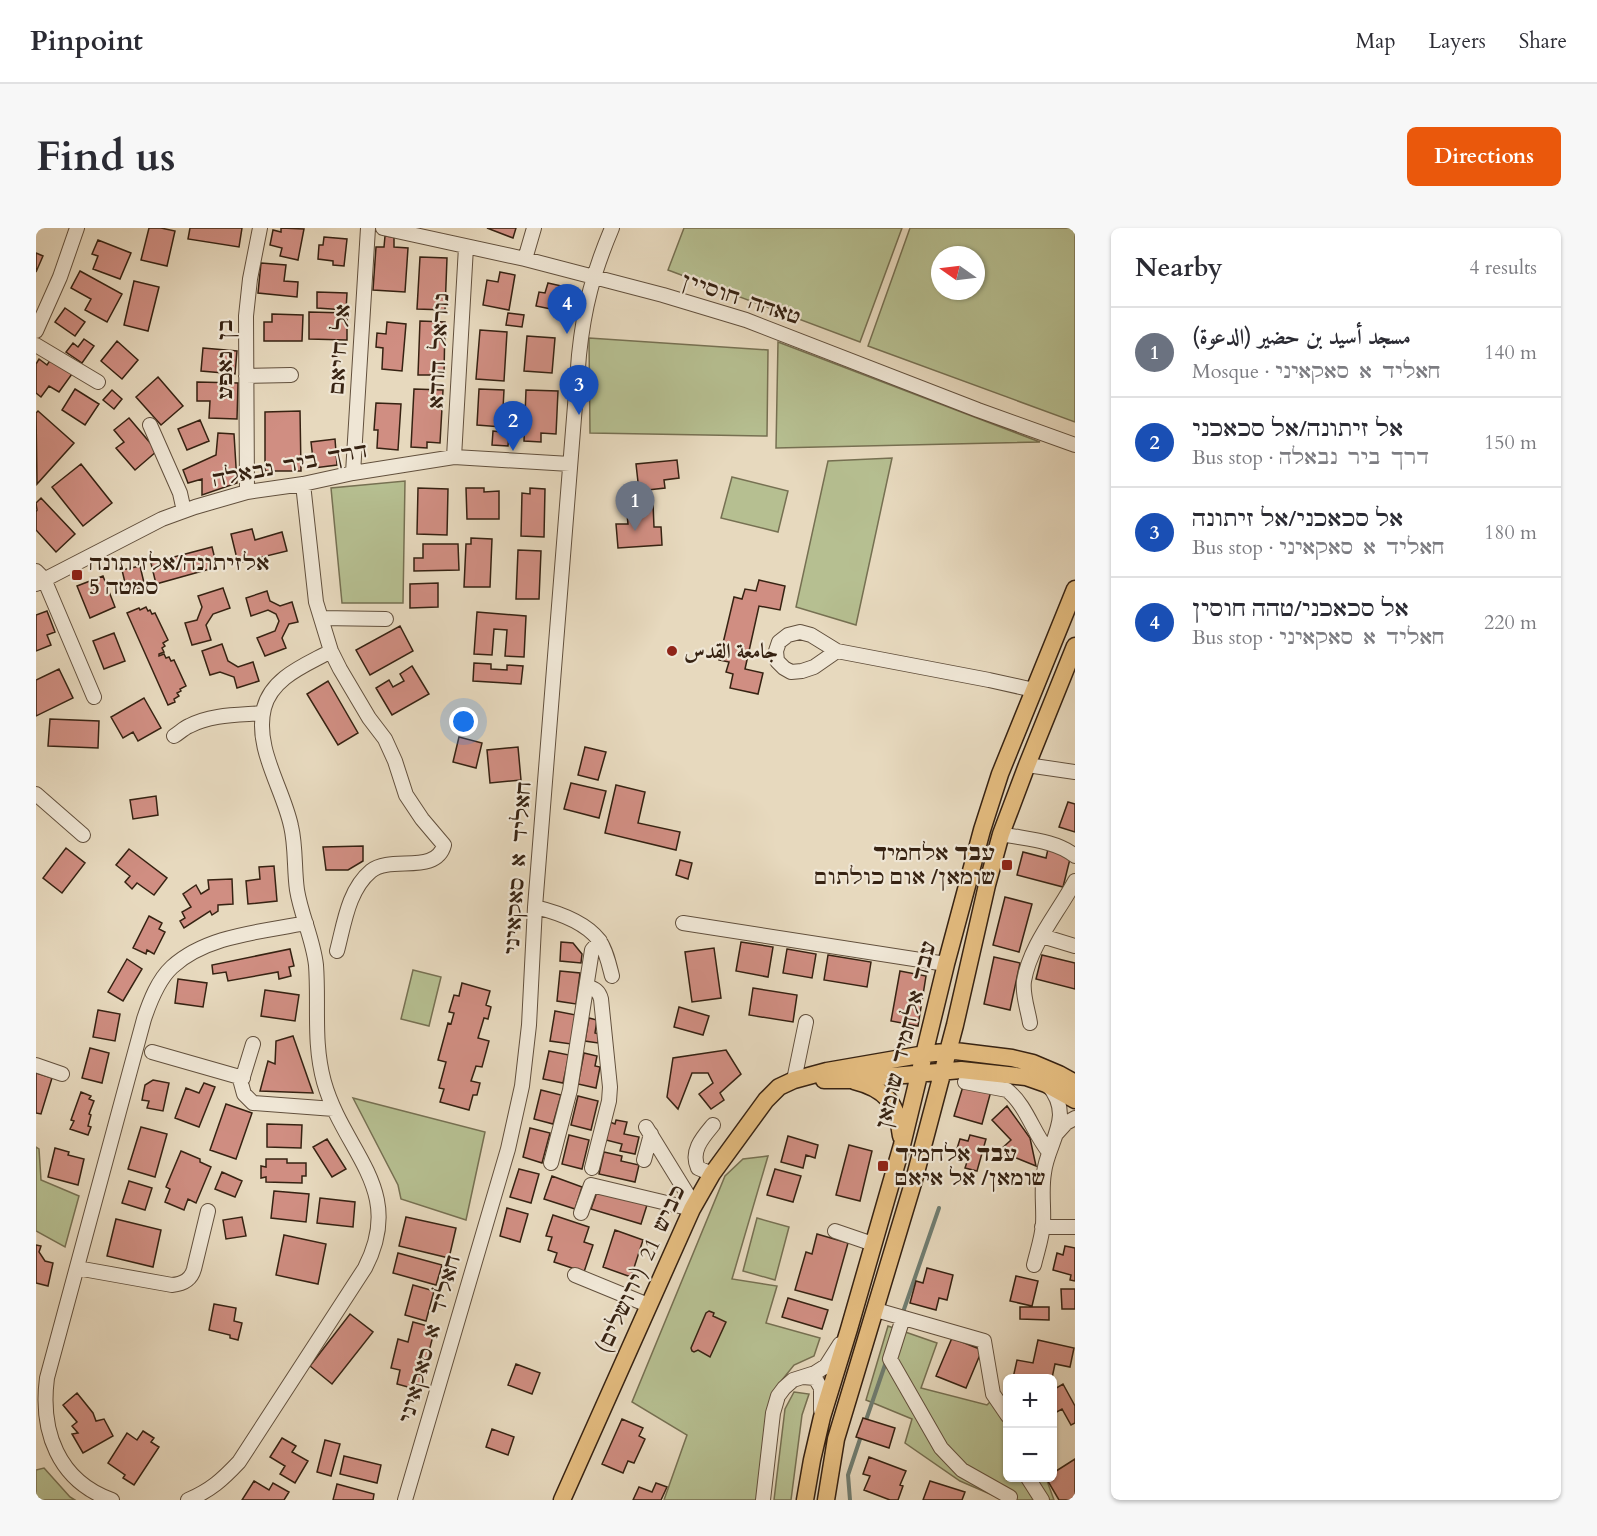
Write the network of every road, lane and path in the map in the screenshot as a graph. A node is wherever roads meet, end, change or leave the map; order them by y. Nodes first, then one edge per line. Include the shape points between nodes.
1 (78, 228) edge
2 (260, 228) edge
3 (368, 228) edge
4 (383, 228) edge
5 (534, 228) edge
6 (612, 228) edge
7 (466, 247) junction
8 (525, 259) junction
9 (593, 277) junction
10 (36, 331) edge
11 (36, 345) edge
12 (291, 375) dead end
13 (246, 376) junction
14 (98, 382) dead end
15 (150, 425) dead end
16 (1075, 444) edge
17 (454, 457) junction
18 (570, 464) junction
19 (353, 473) junction
20 (303, 484) junction
21 (247, 492) junction
22 (184, 511) junction
23 (39, 578) edge
24 (1075, 589) edge
25 (321, 618) junction
26 (386, 619) dead end
27 (1075, 646) edge
28 (331, 651) junction
29 (837, 651) dead end
30 (1034, 690) junction
31 (94, 697) dead end
32 (263, 713) junction
33 (174, 736) dead end
34 (1027, 765) junction
35 (1075, 772) edge
36 (36, 794) edge
37 (1001, 834) junction
38 (83, 835) dead end
39 (1075, 856) edge
40 (1075, 881) edge
41 (535, 907) junction
42 (306, 923) junction
43 (683, 923) dead end
44 (1042, 936) junction
45 (600, 941) junction
46 (1075, 946) edge
47 (337, 951) dead end
48 (946, 964) junction
49 (612, 976) dead end
50 (587, 986) junction
51 (806, 1022) dead end
52 (1030, 1023) dead end
53 (955, 1025) junction
54 (254, 1044) dead end
55 (153, 1052) dead end
56 (948, 1052) junction
57 (925, 1054) junction
58 (988, 1055) junction
59 (36, 1065) edge
60 (943, 1070) junction
61 (920, 1072) junction
62 (62, 1074) dead end
63 (243, 1078) junction
64 (794, 1080) junction
65 (847, 1080) junction
66 (965, 1082) dead end
67 (1075, 1083) edge
68 (1046, 1084) junction
69 (1075, 1100) edge
70 (334, 1109) junction
71 (1075, 1118) edge
72 (713, 1125) dead end
73 (1055, 1136) junction
74 (902, 1145) junction
75 (1049, 1152) junction
76 (644, 1160) dead end
77 (551, 1163) dead end
78 (592, 1168) dead end
79 (712, 1174) junction
80 (693, 1207) junction
81 (208, 1210) dead end
82 (581, 1214) dead end
83 (1042, 1227) junction
84 (1075, 1227) edge
85 (835, 1231) dead end
86 (873, 1244) junction
87 (1034, 1265) dead end
88 (76, 1268) junction
89 (575, 1275) dead end
90 (648, 1305) junction
91 (876, 1311) junction
92 (903, 1318) junction
93 (849, 1329) junction
94 (803, 1377) junction
95 (1003, 1409) edge
96 (822, 1417) junction
97 (1030, 1482) edge
98 (1010, 1497) dead end
99 (112, 1500) edge
100 (188, 1500) edge
101 (405, 1500) edge
102 (562, 1500) edge
103 (763, 1500) edge
104 (805, 1500) edge
105 (826, 1500) edge
106 (1041, 1500) edge

1 - 10 street
2 - 13 street, בן נאפע via 246,316
3 - 19 street, אל ח'יאם
4 - 7 street, טאהה חוסיין
5 - 8 street
6 - 9 street, חאליד א סאקאיני
7 - 8 street, טאהה חוסיין
7 - 17 street, נוראל הודא
8 - 9 street, טאהה חוסיין
9 - 16 street, טאהה חוסיין via 746,320
9 - 18 street, חאליד א סאקאיני via 582,325
11 - 14 street
12 - 13 street
13 - 21 street, בן נאפע
15 - 22 street
17 - 18 street, דרך ביר נבאלה
17 - 19 street, דרך ביר נבאלה
18 - 41 street, חאליד א סאקאיני
19 - 20 street, דרך ביר נבאלה
20 - 21 street, דרך ביר נבאלה
20 - 25 street
21 - 22 street, דרך ביר נבאלה
22 - 23 street, דרך ביר נבאלה
23 - 31 street
24 - 30 main road, עבד אלחמיד שומאן
25 - 26 street
25 - 28 street
27 - 34 main road, עבד אלחמיד שומאן
28 - 32 street via 278,682
28 - 47 street via 385,739 406,795 444,845 442,854 431,861 383,866 372,871 359,885 348,908
29 - 30 street
30 - 48 main road, עבד אלחמיד שומאן via 982,830
32 - 33 street via 198,722
32 - 42 street via 267,753 292,827 297,890
34 - 35 street
34 - 37 main road, עבד אלחמיד שומאן
36 - 38 street
37 - 39 street via 1049,844
37 - 53 main road, עבד אלחמיד שומאן
40 - 44 street
41 - 45 street via 572,920
41 - 101 street, חאליד א סאקאיני via 522,1086 508,1149
42 - 70 street via 316,965 319,1056
42 - 88 street via 203,947 171,968 159,984 144,1019
43 - 48 street
44 - 46 street
44 - 52 street via 1024,983
45 - 49 street
45 - 50 street via 592,950
48 - 57 main road, עבד אלחמיד שומאן
50 - 77 street via 570,1090
50 - 78 street via 594,988 601,999 610,1087
51 - 64 street
53 - 56 main road, עבד אלחמיד שומאן
53 - 58 main road via 969,1045
54 - 63 street
55 - 63 street
56 - 57 main road, כביש 21 (ירושלים)
56 - 58 main road, כביש 21 (ירושלים)
56 - 60 main road, עבד אלחמיד שומאן
57 - 61 main road, עבד אלחמיד שומאן
57 - 64 main road, כביש 21 (ירושלים)
58 - 67 main road, כביש 21 (ירושלים) via 1033,1063
59 - 62 street
60 - 61 main road
60 - 68 main road via 1012,1075
60 - 91 main road, עבד אלחמיד שומאן
61 - 65 main road
61 - 74 main road, עבד אלחמיד שומאן
63 - 70 street via 244,1094 254,1103
64 - 65 main road
64 - 79 main road, כביש 21 (ירושלים) via 773,1092
65 - 74 main road via 870,1086 891,1101 898,1116
66 - 75 street via 1012,1094
68 - 69 main road
68 - 73 street via 1053,1090 1059,1109
70 - 100 street via 375,1189 379,1224 372,1255 239,1462 205,1492
71 - 73 street via 1066,1122
72 - 79 street via 701,1140 695,1161 698,1168
73 - 75 street
74 - 86 main road, עבד אלחמיד שומאן
75 - 83 street via 1044,1173
76 - 80 street via 648,1130
79 - 80 main road, כביש 21 (ירושלים)
80 - 82 street via 591,1185
80 - 90 main road, כביש 21 (ירושלים)
81 - 88 street via 193,1274 185,1282 172,1286
83 - 84 street
83 - 87 street
85 - 86 street
86 - 93 main road, עבד אלחמיד שומאן
88 - 99 street via 47,1377 45,1412 48,1431 63,1464 85,1486
89 - 90 street
90 - 102 main road, כביש 21 (ירושלים)
91 - 92 street
91 - 105 main road, עבד אלחמיד שומאן via 836,1439
92 - 95 street via 984,1341 993,1394
92 - 98 street via 890,1359 940,1448 962,1470
93 - 94 street via 826,1366
93 - 96 main road, עבד אלחמיד שומאן
94 - 96 street via 815,1378 821,1388
94 - 103 street via 793,1380 778,1396
96 - 104 main road, עבד אלחמיד שומאן
97 - 106 street

